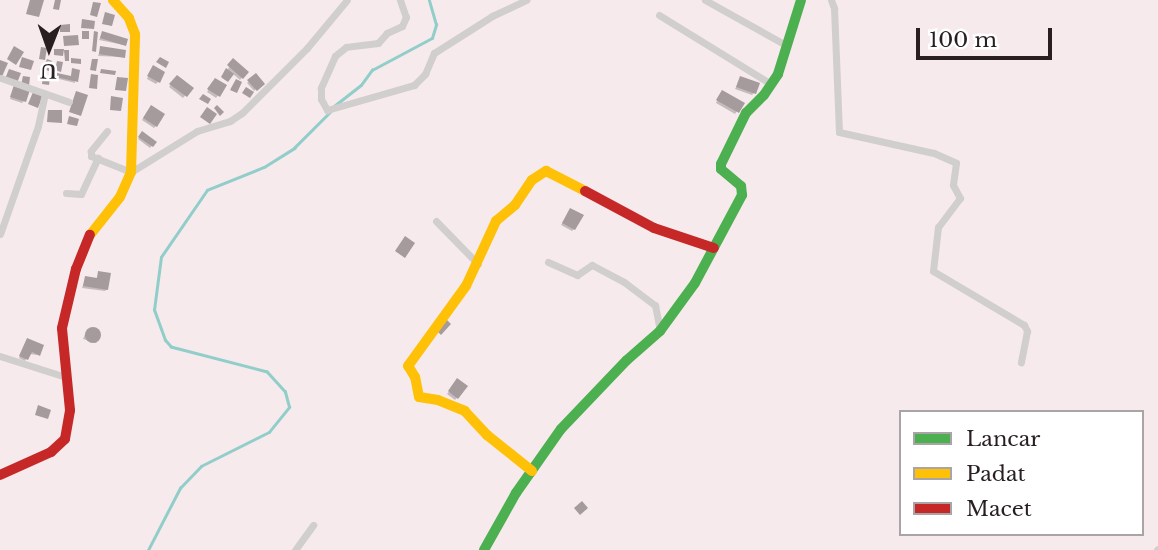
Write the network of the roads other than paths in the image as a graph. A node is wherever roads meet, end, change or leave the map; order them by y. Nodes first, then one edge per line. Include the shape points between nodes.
1 (113, 0) edge
2 (347, 0) edge
3 (400, 0) edge
4 (527, 0) edge
5 (705, 0) edge
6 (801, 0) edge
7 (831, 0) edge
8 (659, 15) dead end
9 (786, 45) junction
10 (1, 78) edge
11 (771, 84) junction
12 (45, 94) junction
13 (69, 102) dead end
14 (107, 131) dead end
15 (97, 158) junction
16 (131, 172) junction
17 (66, 193) dead end
18 (436, 222) dead end
19 (0, 234) edge
20 (714, 248) junction
21 (548, 262) dead end
22 (478, 264) junction
23 (660, 331) junction
24 (0, 356) edge
25 (1021, 362) dead end
26 (66, 377) junction
27 (532, 471) junction
28 (0, 475) edge
29 (313, 525) dead end
30 (295, 550) edge
31 (484, 550) edge

1 - 16 street via 135,34
2 - 16 street via 242,113 197,131
3 - 4 street via 406,17 402,26 377,43 350,46 335,56 321,88 327,110 414,85 434,53
5 - 9 street
6 - 9 street
7 - 25 street via 839,132 933,153 956,163 953,185 960,198 938,227 932,267 1024,325
8 - 11 street
9 - 11 street
10 - 12 street
11 - 20 street via 746,113 721,164 741,186 742,195
12 - 13 street
12 - 19 street
14 - 15 street via 91,151
15 - 16 street
15 - 17 street via 81,194
16 - 26 street via 120,197 90,234 80,255 62,328
18 - 22 street
20 - 22 street via 654,228 543,171 492,226
20 - 23 street
21 - 23 street via 578,275 592,265 624,282 655,305
22 - 27 street via 408,366 418,396 465,411
23 - 27 street via 561,429
24 - 26 street
26 - 28 street via 70,410 60,445
27 - 31 street
29 - 30 street

